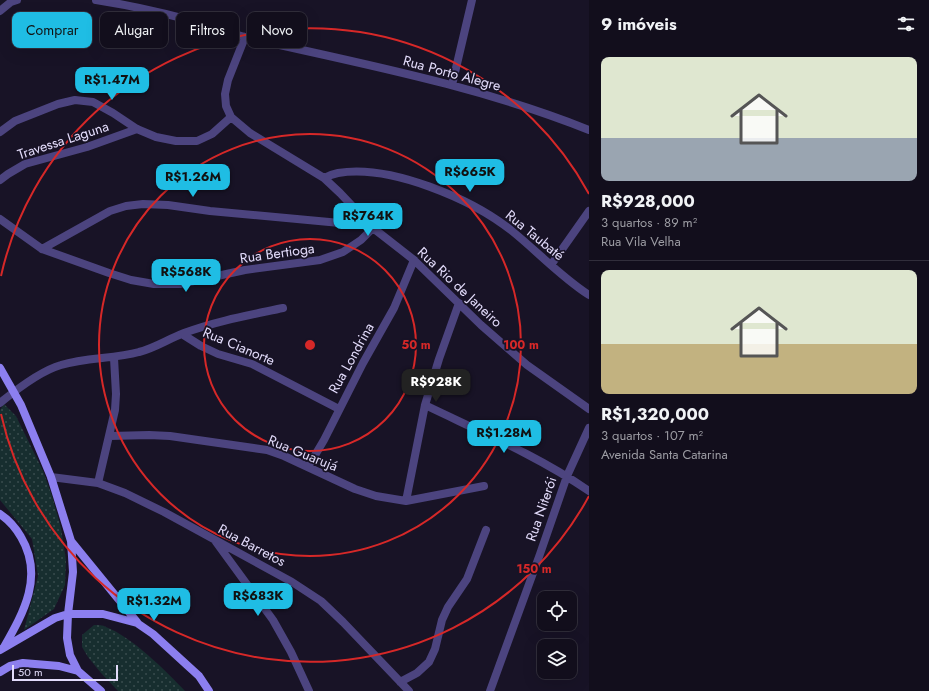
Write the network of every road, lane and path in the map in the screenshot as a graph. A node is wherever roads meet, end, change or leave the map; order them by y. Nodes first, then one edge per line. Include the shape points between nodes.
1 (17, 0) edge
2 (96, 0) edge
3 (472, 0) edge
4 (0, 11) edge
5 (245, 37) junction
6 (452, 85) junction
7 (231, 117) junction
8 (137, 129) junction
9 (589, 130) edge
10 (0, 132) edge
11 (324, 178) junction
12 (0, 180) edge
13 (589, 211) edge
14 (363, 218) junction
15 (0, 219) edge
16 (373, 228) junction
17 (42, 249) junction
18 (414, 260) junction
19 (551, 265) junction
20 (589, 295) edge
21 (459, 303) junction
22 (283, 308) dead end
23 (182, 334) junction
24 (114, 358) junction
25 (0, 368) edge
26 (14, 392) junction
27 (0, 403) edge
28 (425, 405) junction
29 (339, 409) junction
30 (589, 409) edge
31 (589, 428) edge
32 (110, 436) junction
33 (308, 467) junction
34 (567, 476) junction
35 (51, 477) junction
36 (98, 483) junction
37 (484, 486) dead end
38 (589, 491) edge
39 (406, 501) junction
40 (0, 514) edge
41 (486, 530) dead end
42 (215, 540) junction
43 (71, 541) junction
44 (68, 614) junction
45 (137, 623) junction
46 (2, 649) edge
47 (78, 671) junction
48 (0, 672) edge
49 (400, 682) junction
50 (101, 691) edge
51 (209, 691) edge
52 (309, 691) edge
53 (409, 691) edge
54 (490, 691) edge

1 - 4 street
2 - 5 street, Rua Porto Alegre via 154,11
3 - 6 street
5 - 6 street, Rua Porto Alegre
5 - 7 street via 225,94 226,106
6 - 9 street, Rua Porto Alegre via 547,113
7 - 8 street via 212,134 196,141 156,137
7 - 11 street, Rua Rio de Janeiro via 250,133
8 - 10 street via 93,102 75,100 15,121
8 - 12 street, Travessa Laguna via 87,147 26,164
11 - 14 street, Rua Rio de Janeiro
11 - 19 street, Rua Taubaté via 337,173 356,171 395,175 432,188 474,205 512,230
13 - 19 street
14 - 16 street, Rua Rio de Janeiro
14 - 17 street via 340,223 143,204 110,210
15 - 17 street, Rua Bertioga
16 - 17 street, Rua Bertioga via 343,252 320,260 245,270 180,284 154,284 131,280
16 - 18 street, Rua Rio de Janeiro
18 - 21 street, Rua Rio de Janeiro
18 - 29 street, Rua Londrina via 394,308
19 - 20 street, Rua Taubaté
21 - 28 street
21 - 30 street, Rua Rio de Janeiro via 527,365
22 - 23 street
23 - 24 street, Rua Cianorte via 163,344
23 - 29 street, Rua Cianorte via 218,354 252,364
24 - 26 street, Rua Cianorte via 61,365 44,372
24 - 32 street via 116,394
25 - 26 main road
26 - 27 street, Rua Cianorte
26 - 35 main road
28 - 34 street
28 - 39 street
29 - 33 street, Rua Londrina
31 - 34 street, Rua Niterói
32 - 33 street, Rua Guarujá via 170,436 250,447 267,450
32 - 36 street
33 - 39 street, Rua Guarujá via 376,496
34 - 38 street
34 - 54 street, Rua Niterói
35 - 36 street, Rua Barretos
35 - 43 main road
36 - 42 street, Rua Barretos via 125,493
37 - 39 street, Rua Guarujá
40 - 46 main road via 16,529 26,545 31,564 28,598 19,622
41 - 49 street via 467,579 442,620 429,662 417,673
42 - 49 street, Rua Barretos via 273,571 320,601
42 - 52 street via 273,620
43 - 44 main road via 73,572
43 - 45 main road
44 - 45 main road via 103,614
44 - 46 main road via 43,624
44 - 47 main road via 68,646
45 - 51 main road via 153,634 199,676
47 - 48 main road via 49,664 23,663
47 - 50 main road
49 - 53 street, Rua Barretos

